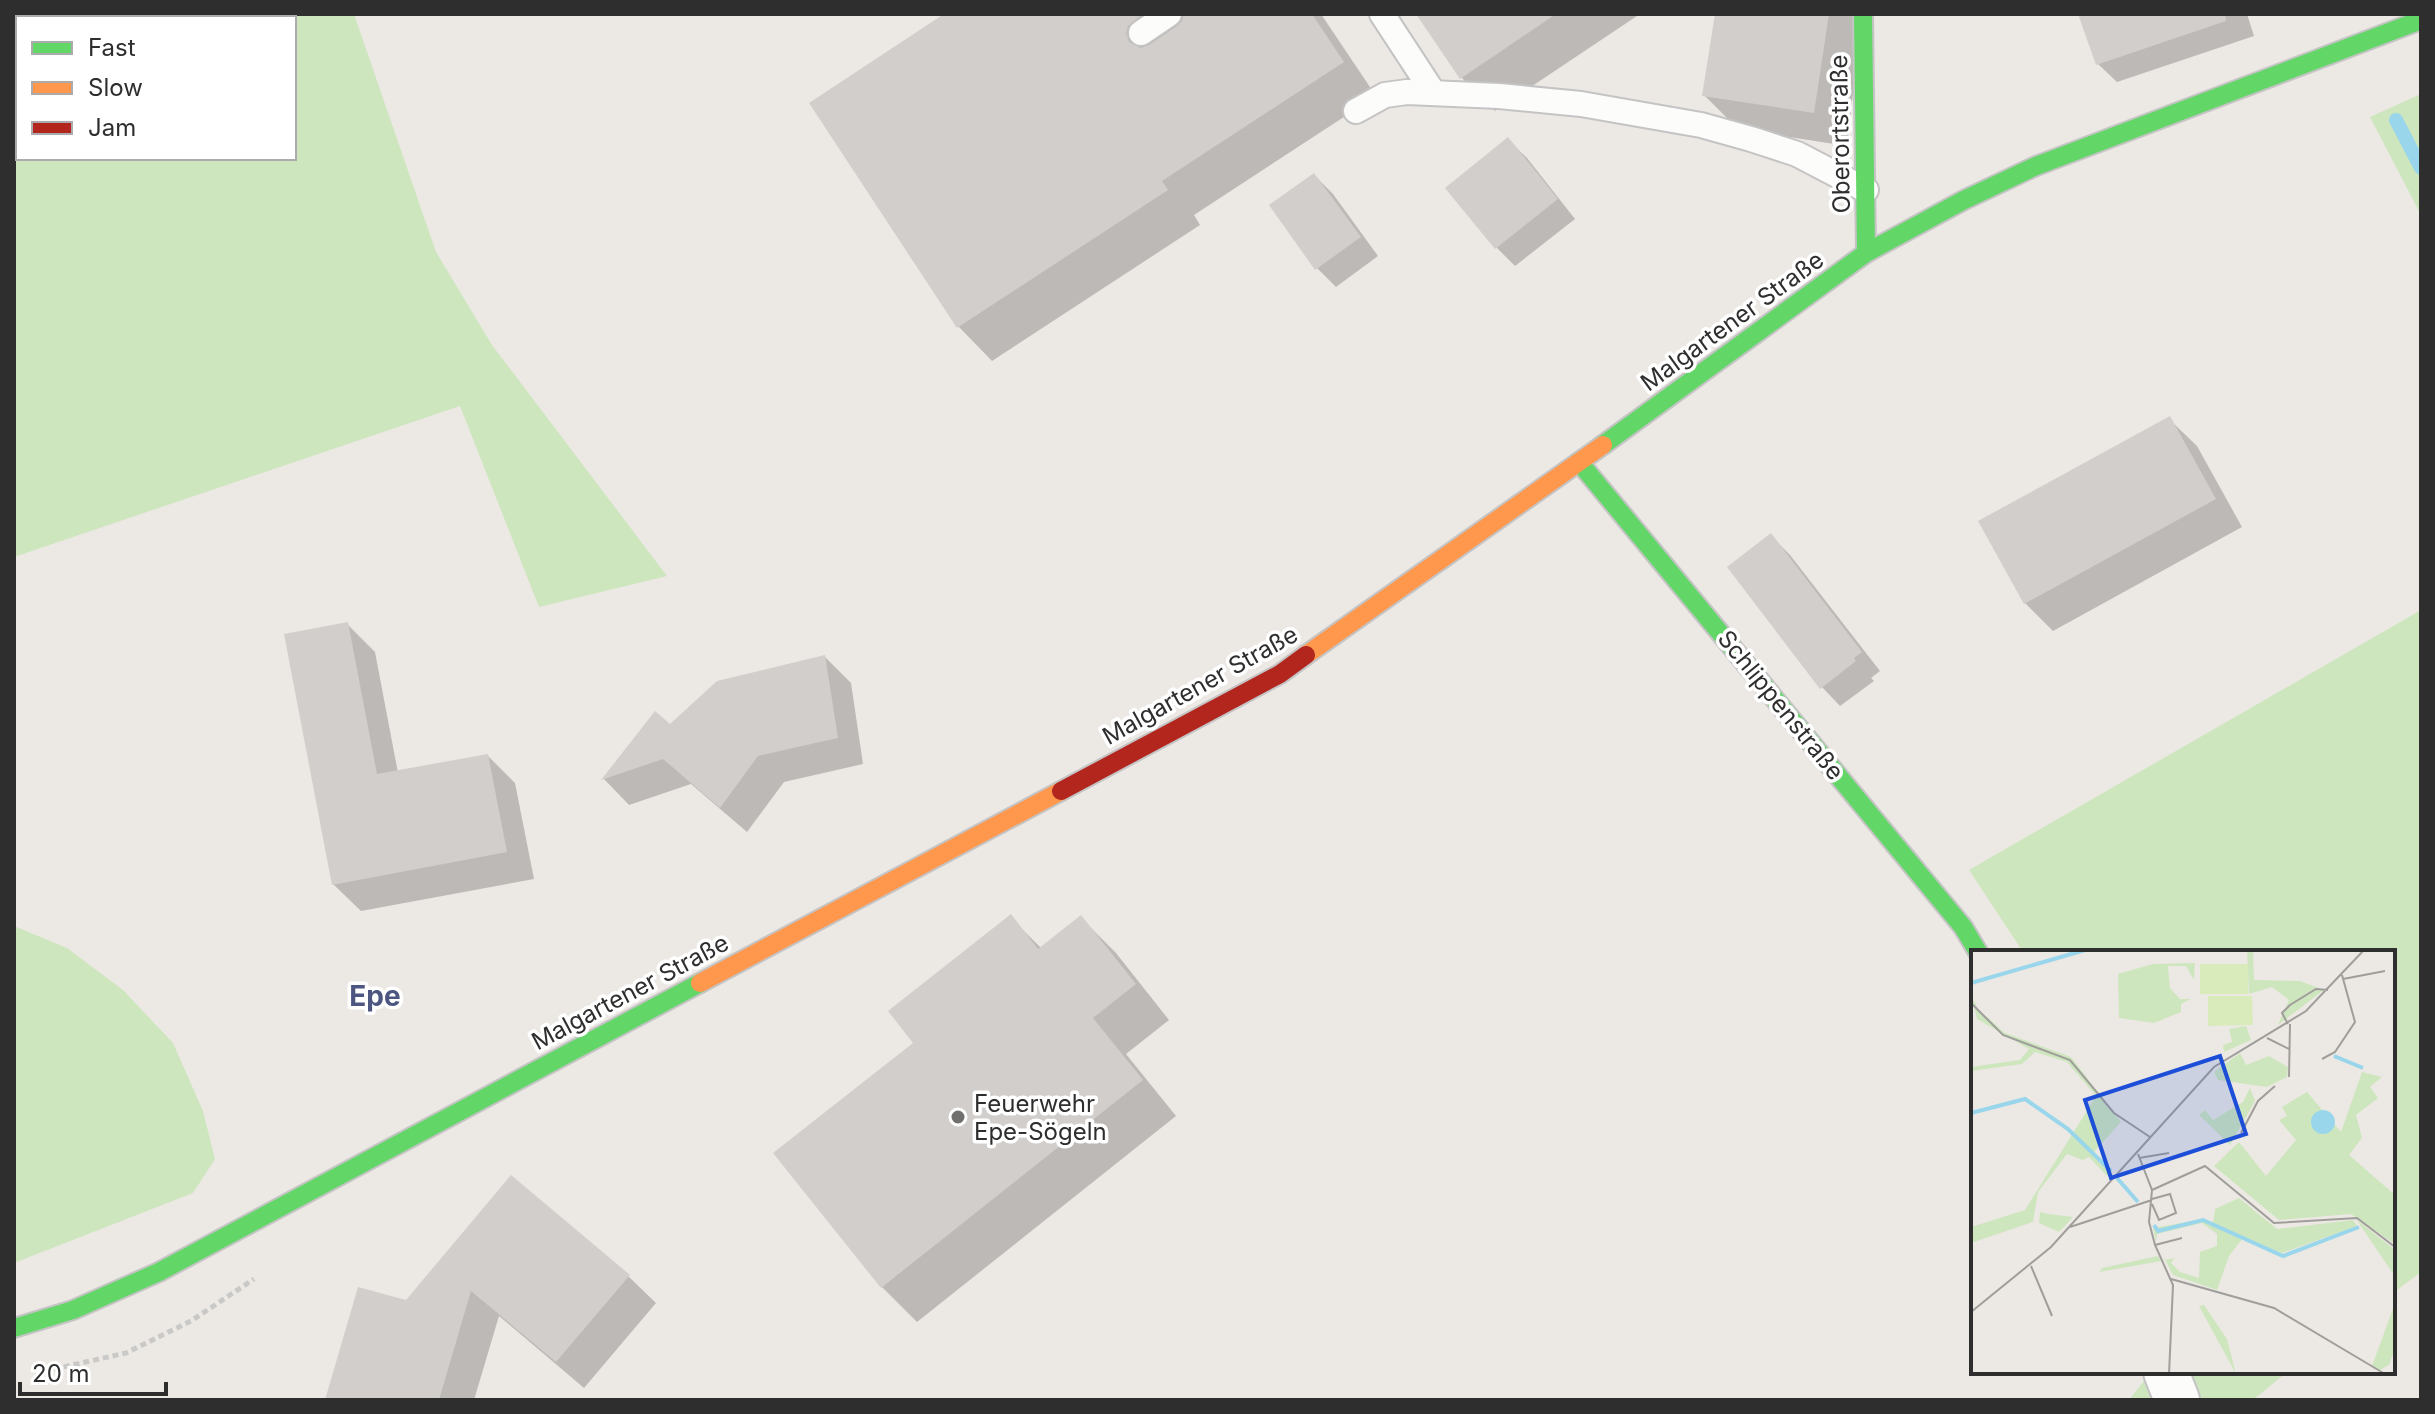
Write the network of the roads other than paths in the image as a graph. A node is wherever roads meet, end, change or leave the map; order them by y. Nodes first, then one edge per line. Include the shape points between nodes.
1 (1169, 14) edge
2 (1382, 14) edge
3 (1863, 14) edge
4 (2421, 20) edge
5 (1141, 33) dead end
6 (1433, 92) junction
7 (1356, 111) dead end
8 (1866, 190) junction
9 (1866, 253) junction
10 (1579, 462) junction
11 (1977, 950) edge
12 (14, 1328) edge
13 (2167, 1374) edge
14 (2177, 1400) edge

1 - 5 lane
2 - 6 lane
3 - 8 street, Oberortstraße
4 - 9 street, Malgartener Straße via 2036,166
6 - 7 lane via 1385,95
6 - 8 lane via 1581,104 1701,125 1797,154
8 - 9 street, Oberortstraße
9 - 10 street, Malgartener Straße
10 - 11 street, Schlippenstraße
10 - 12 street, Malgartener Straße via 1280,674 159,1272 73,1310
13 - 14 street

